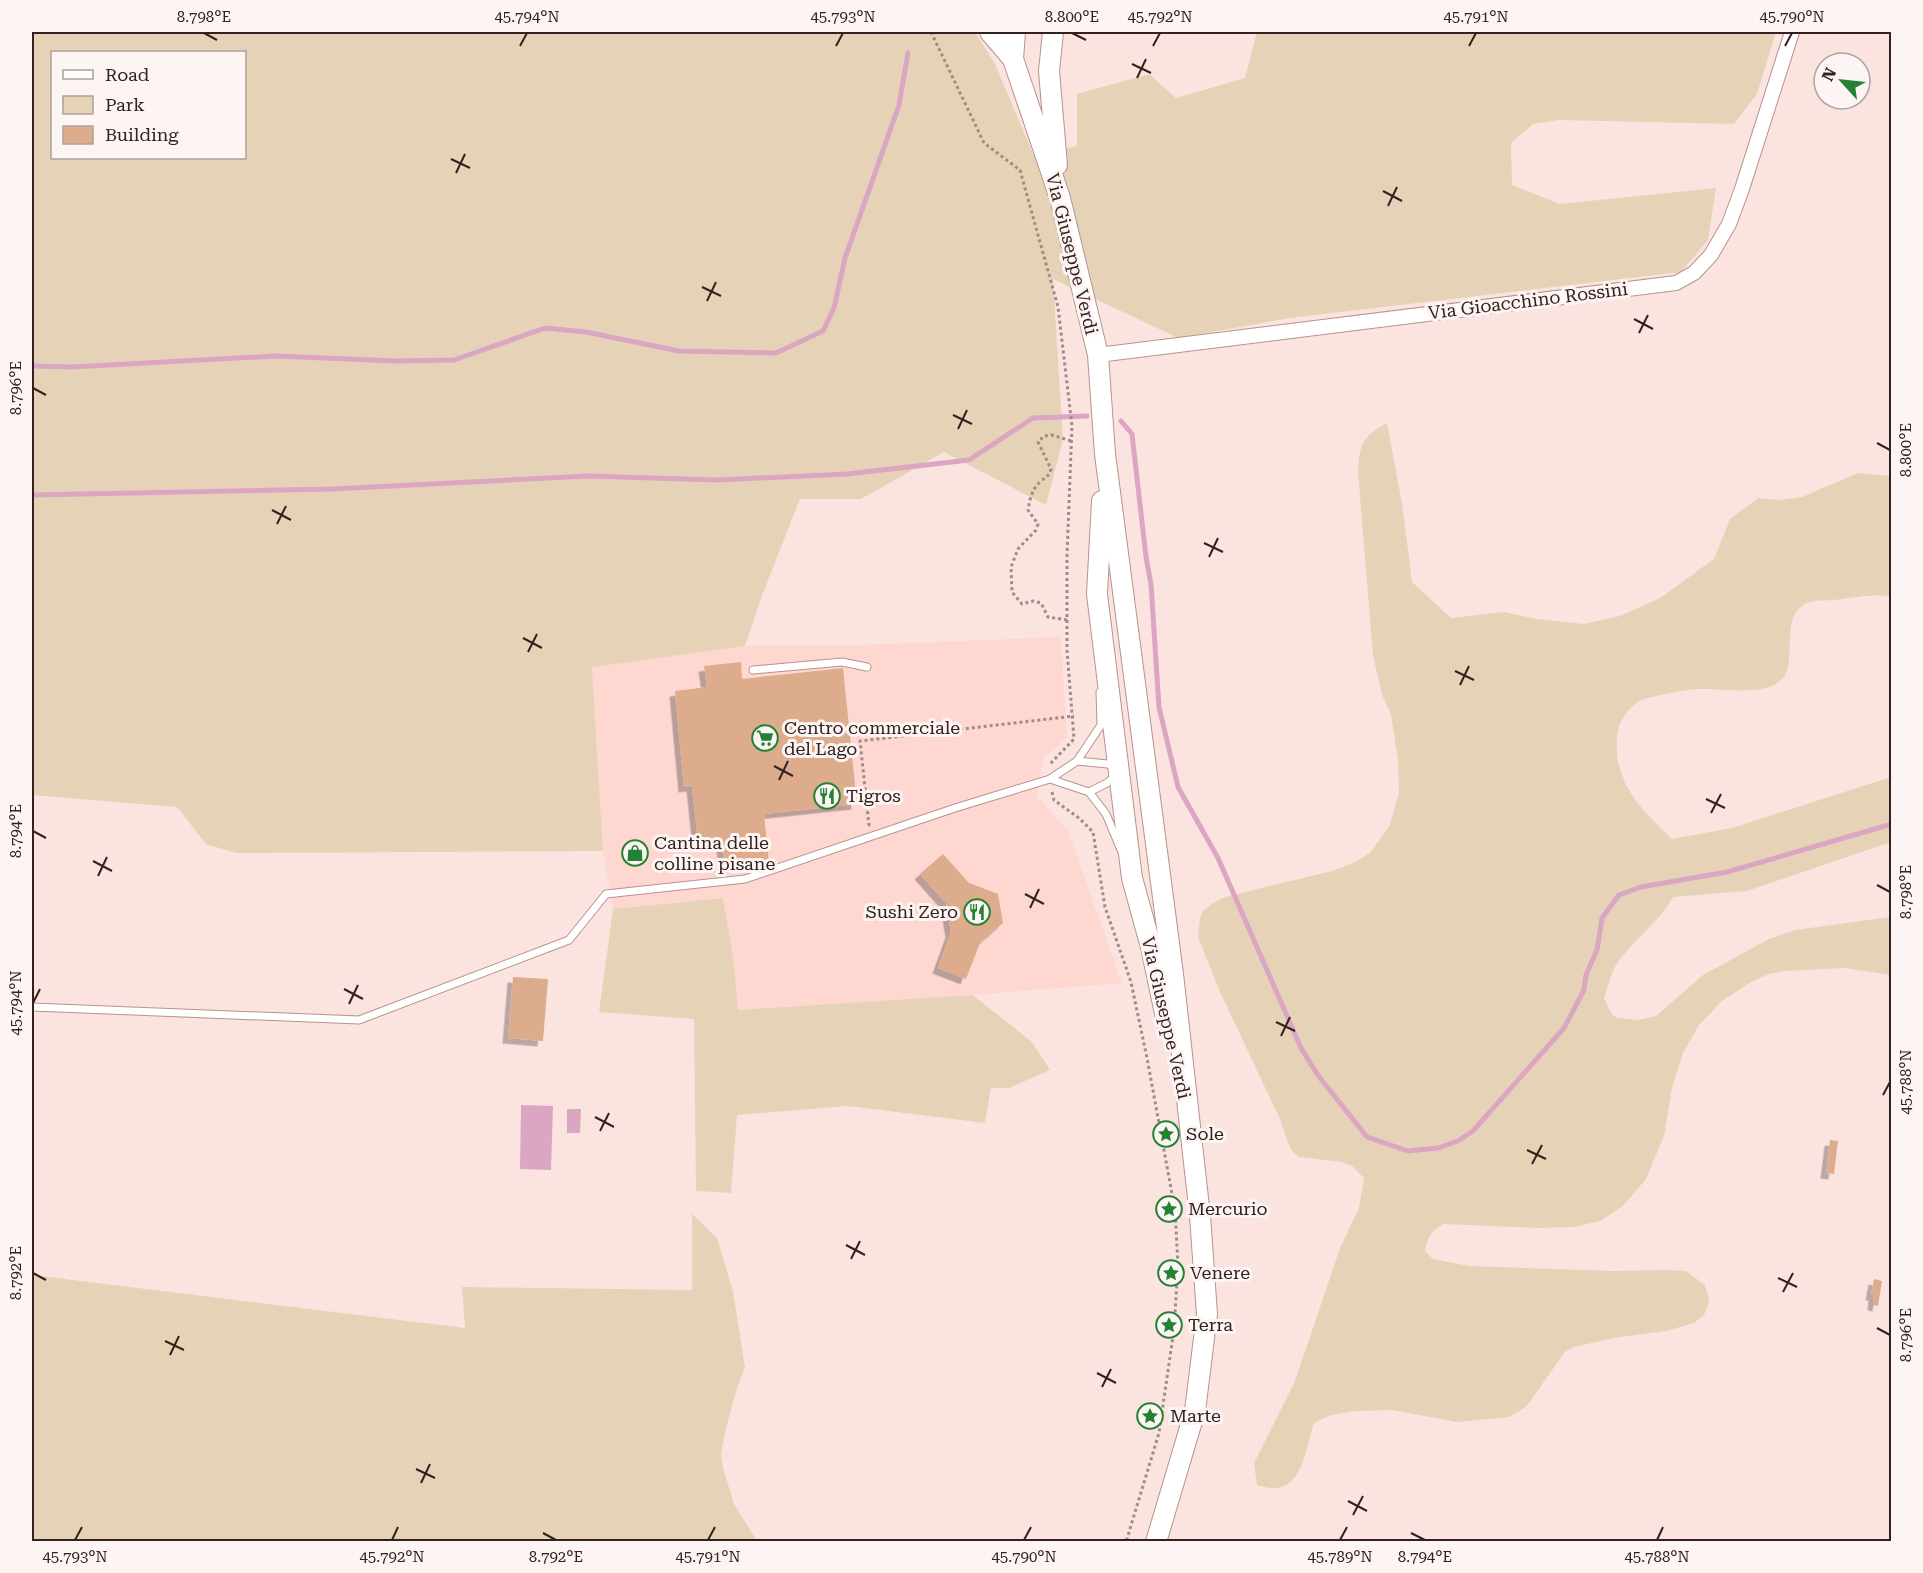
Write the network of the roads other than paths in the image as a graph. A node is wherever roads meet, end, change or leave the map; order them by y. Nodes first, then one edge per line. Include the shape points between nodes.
1 (990, 32) edge
2 (1015, 32) edge
3 (1053, 32) edge
4 (1792, 32) edge
5 (1013, 59) junction
6 (1060, 198) junction
7 (1098, 355) junction
8 (1105, 454) junction
9 (1096, 594) junction
10 (1129, 642) junction
11 (867, 667) dead end
12 (753, 670) dead end
13 (1077, 761) junction
14 (1120, 772) junction
15 (1050, 779) junction
16 (1089, 792) junction
17 (1132, 878) junction
18 (1160, 879) junction
19 (32, 1007) edge
20 (1190, 1125) junction
21 (1156, 1542) edge

1 - 5 main road, Via Giuseppe Verdi
2 - 5 main road, Via Giuseppe Verdi
3 - 6 main road via 1049,71
4 - 7 street, Via Gioacchino Rossini via 1729,224 1711,255 1694,273 1676,283
5 - 6 main road, Via Giuseppe Verdi
6 - 7 main road, Via Giuseppe Verdi
7 - 8 main road, Via Giuseppe Verdi
8 - 9 main road, Via Giuseppe Verdi
8 - 10 main road, Via Giuseppe Verdi
9 - 13 lane via 1101,725
9 - 14 main road, Via Giuseppe Verdi
10 - 14 main road, Via Giuseppe Verdi via 1124,673 1133,751
10 - 18 main road, Via Giuseppe Verdi
11 - 12 lane via 842,662
13 - 14 lane via 1108,764
13 - 15 lane
14 - 16 lane
14 - 17 main road, Via Giuseppe Verdi
14 - 18 main road, Via Giuseppe Verdi via 1135,782
15 - 16 lane
15 - 19 lane via 745,879 606,894 569,940 359,1020
16 - 17 lane via 1106,814
17 - 20 main road, Via Giuseppe Verdi
18 - 20 main road, Via Giuseppe Verdi
20 - 21 main road via 1207,1314 1195,1411

